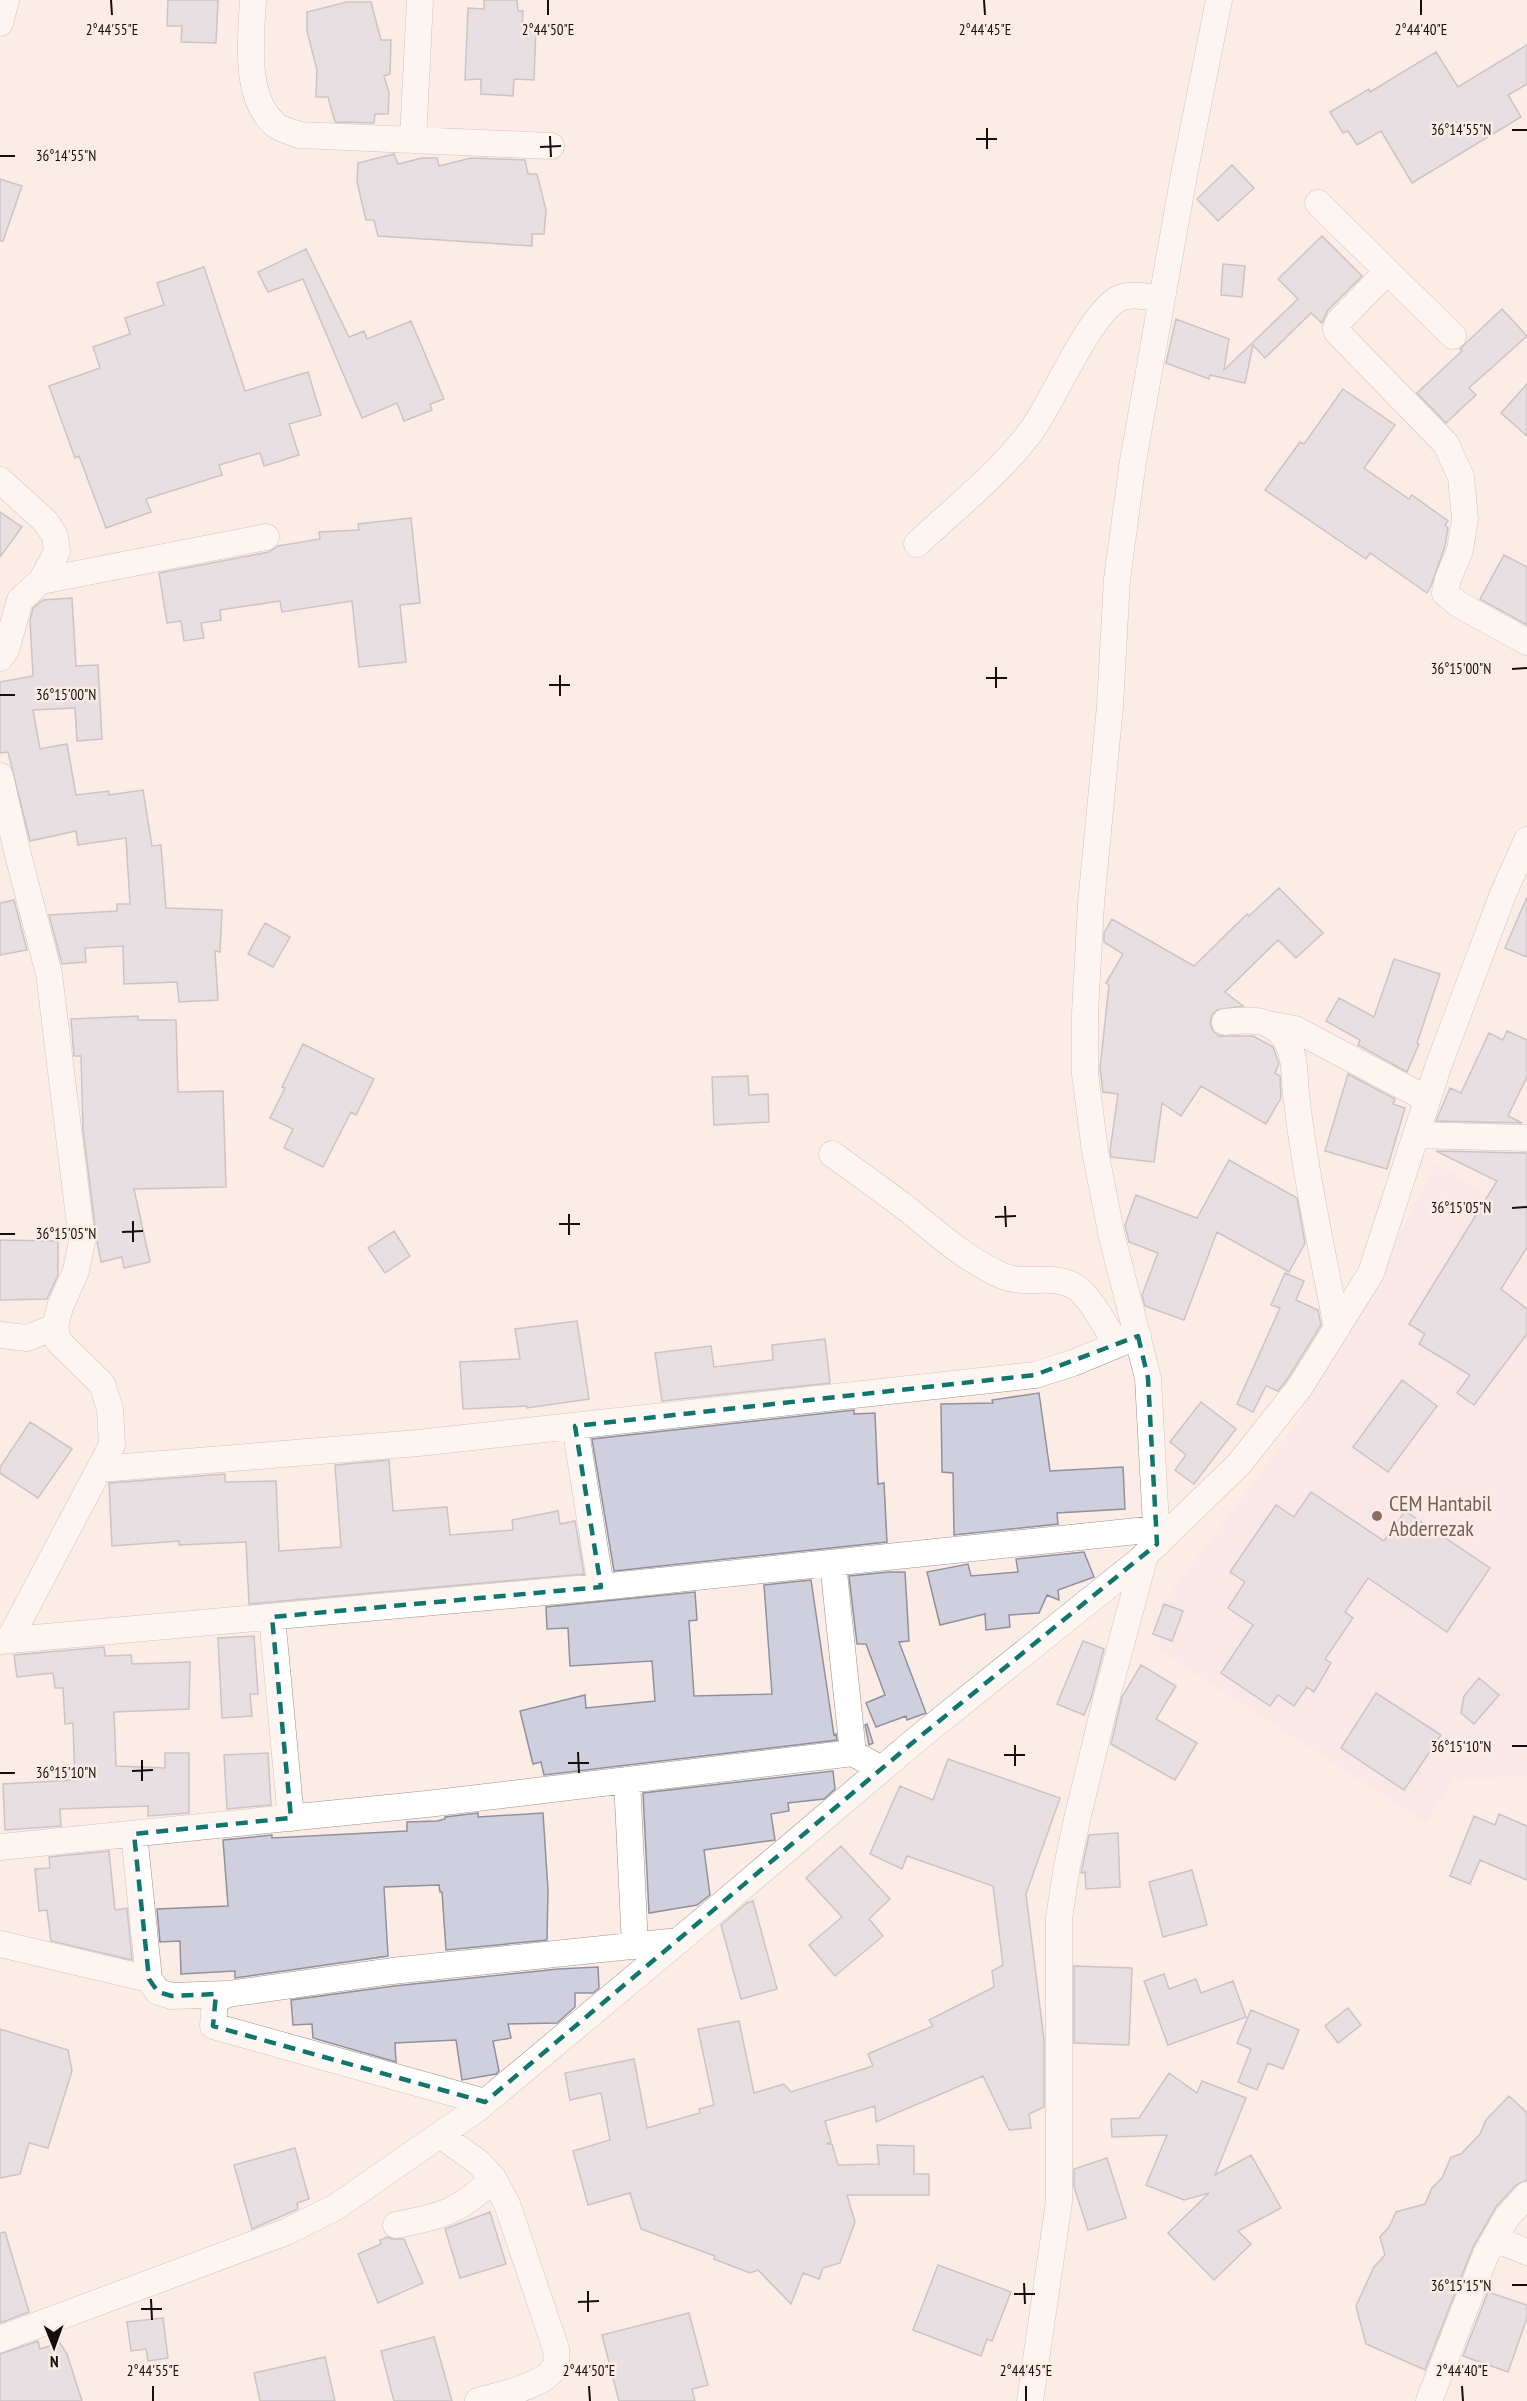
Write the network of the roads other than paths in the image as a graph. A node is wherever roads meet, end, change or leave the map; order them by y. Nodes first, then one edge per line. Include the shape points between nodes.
1 (253, 0) edge
2 (420, 0) edge
3 (1220, 0) edge
4 (413, 140) junction
5 (551, 146) dead end
6 (1318, 203) dead end
7 (1387, 272) junction
8 (1161, 299) junction
9 (1453, 336) dead end
10 (0, 480) edge
11 (266, 537) dead end
12 (917, 544) dead end
13 (41, 581) junction
14 (1527, 642) edge
15 (0, 658) edge
16 (0, 776) edge
17 (1527, 840) edge
18 (1225, 1022) dead end
19 (1268, 1024) junction
20 (1427, 1099) junction
21 (1416, 1135) junction
22 (1527, 1138) edge
23 (832, 1154) dead end
24 (55, 1327) junction
25 (1337, 1328) junction
26 (0, 1335) edge
27 (1127, 1341) junction
28 (575, 1426) junction
29 (100, 1468) junction
30 (1153, 1543) junction
31 (833, 1563) junction
32 (601, 1587) junction
33 (272, 1617) junction
34 (4, 1641) edge
35 (853, 1753) junction
36 (881, 1769) junction
37 (627, 1780) junction
38 (291, 1818) junction
39 (134, 1834) junction
40 (0, 1847) edge
41 (679, 1941) junction
42 (0, 1944) edge
43 (635, 1946) junction
44 (149, 1979) junction
45 (228, 1994) junction
46 (485, 2102) junction
47 (440, 2135) junction
48 (493, 2178) junction
49 (1527, 2195) edge
50 (396, 2225) dead end
51 (1495, 2239) junction
52 (1527, 2252) edge
53 (0, 2339) edge
54 (478, 2401) edge
55 (1030, 2401) edge
56 (1429, 2401) edge

1 - 4 street via 251,56 255,88 262,109 278,126 299,135
2 - 4 street
3 - 8 street
4 - 5 street
6 - 7 street
7 - 9 street
7 - 14 street via 1339,321 1336,332 1446,444 1461,477 1466,519 1445,593
8 - 12 street via 1135,295 1117,300 1096,321 1033,428 1003,463
8 - 27 street via 1117,579 1085,1013 1085,1074
10 - 13 street via 46,522 55,536 57,552
11 - 13 street
13 - 15 street via 20,600 6,650
16 - 24 street via 49,974 82,1241 76,1271
17 - 20 street
18 - 19 street via 1252,1019
19 - 20 street via 1295,1029
19 - 25 street via 1281,1033 1292,1050 1303,1154
20 - 21 street
21 - 22 street
21 - 25 street via 1371,1273
23 - 27 street via 960,1252 988,1268 1006,1277 1058,1279 1077,1287
24 - 26 street via 27,1338
24 - 29 street via 58,1341 102,1384 110,1409 112,1445
25 - 30 street via 1300,1387 1239,1464
27 - 28 street via 1035,1375
27 - 30 street via 1148,1378
28 - 29 street via 418,1443
28 - 32 street
29 - 34 street
30 - 31 street
30 - 36 street
30 - 55 street via 1106,1700 1067,1866 1059,1918 1059,2202
31 - 32 street
31 - 35 street
32 - 33 street
33 - 34 street
33 - 38 street
35 - 36 street
35 - 37 street
36 - 41 street
37 - 38 street
37 - 43 street
38 - 39 street
39 - 40 street
39 - 44 street
41 - 43 street
41 - 46 street
42 - 44 street
43 - 45 street via 392,1971
44 - 45 street via 158,1992 172,1996
45 - 46 street via 215,2000 213,2026
46 - 47 street
47 - 48 street
47 - 53 street via 336,2207 286,2232
48 - 50 street via 460,2207 436,2217
48 - 54 street via 507,2204 556,2349 556,2363 549,2374 534,2384
49 - 51 street via 1507,2217
51 - 52 street
51 - 56 street

